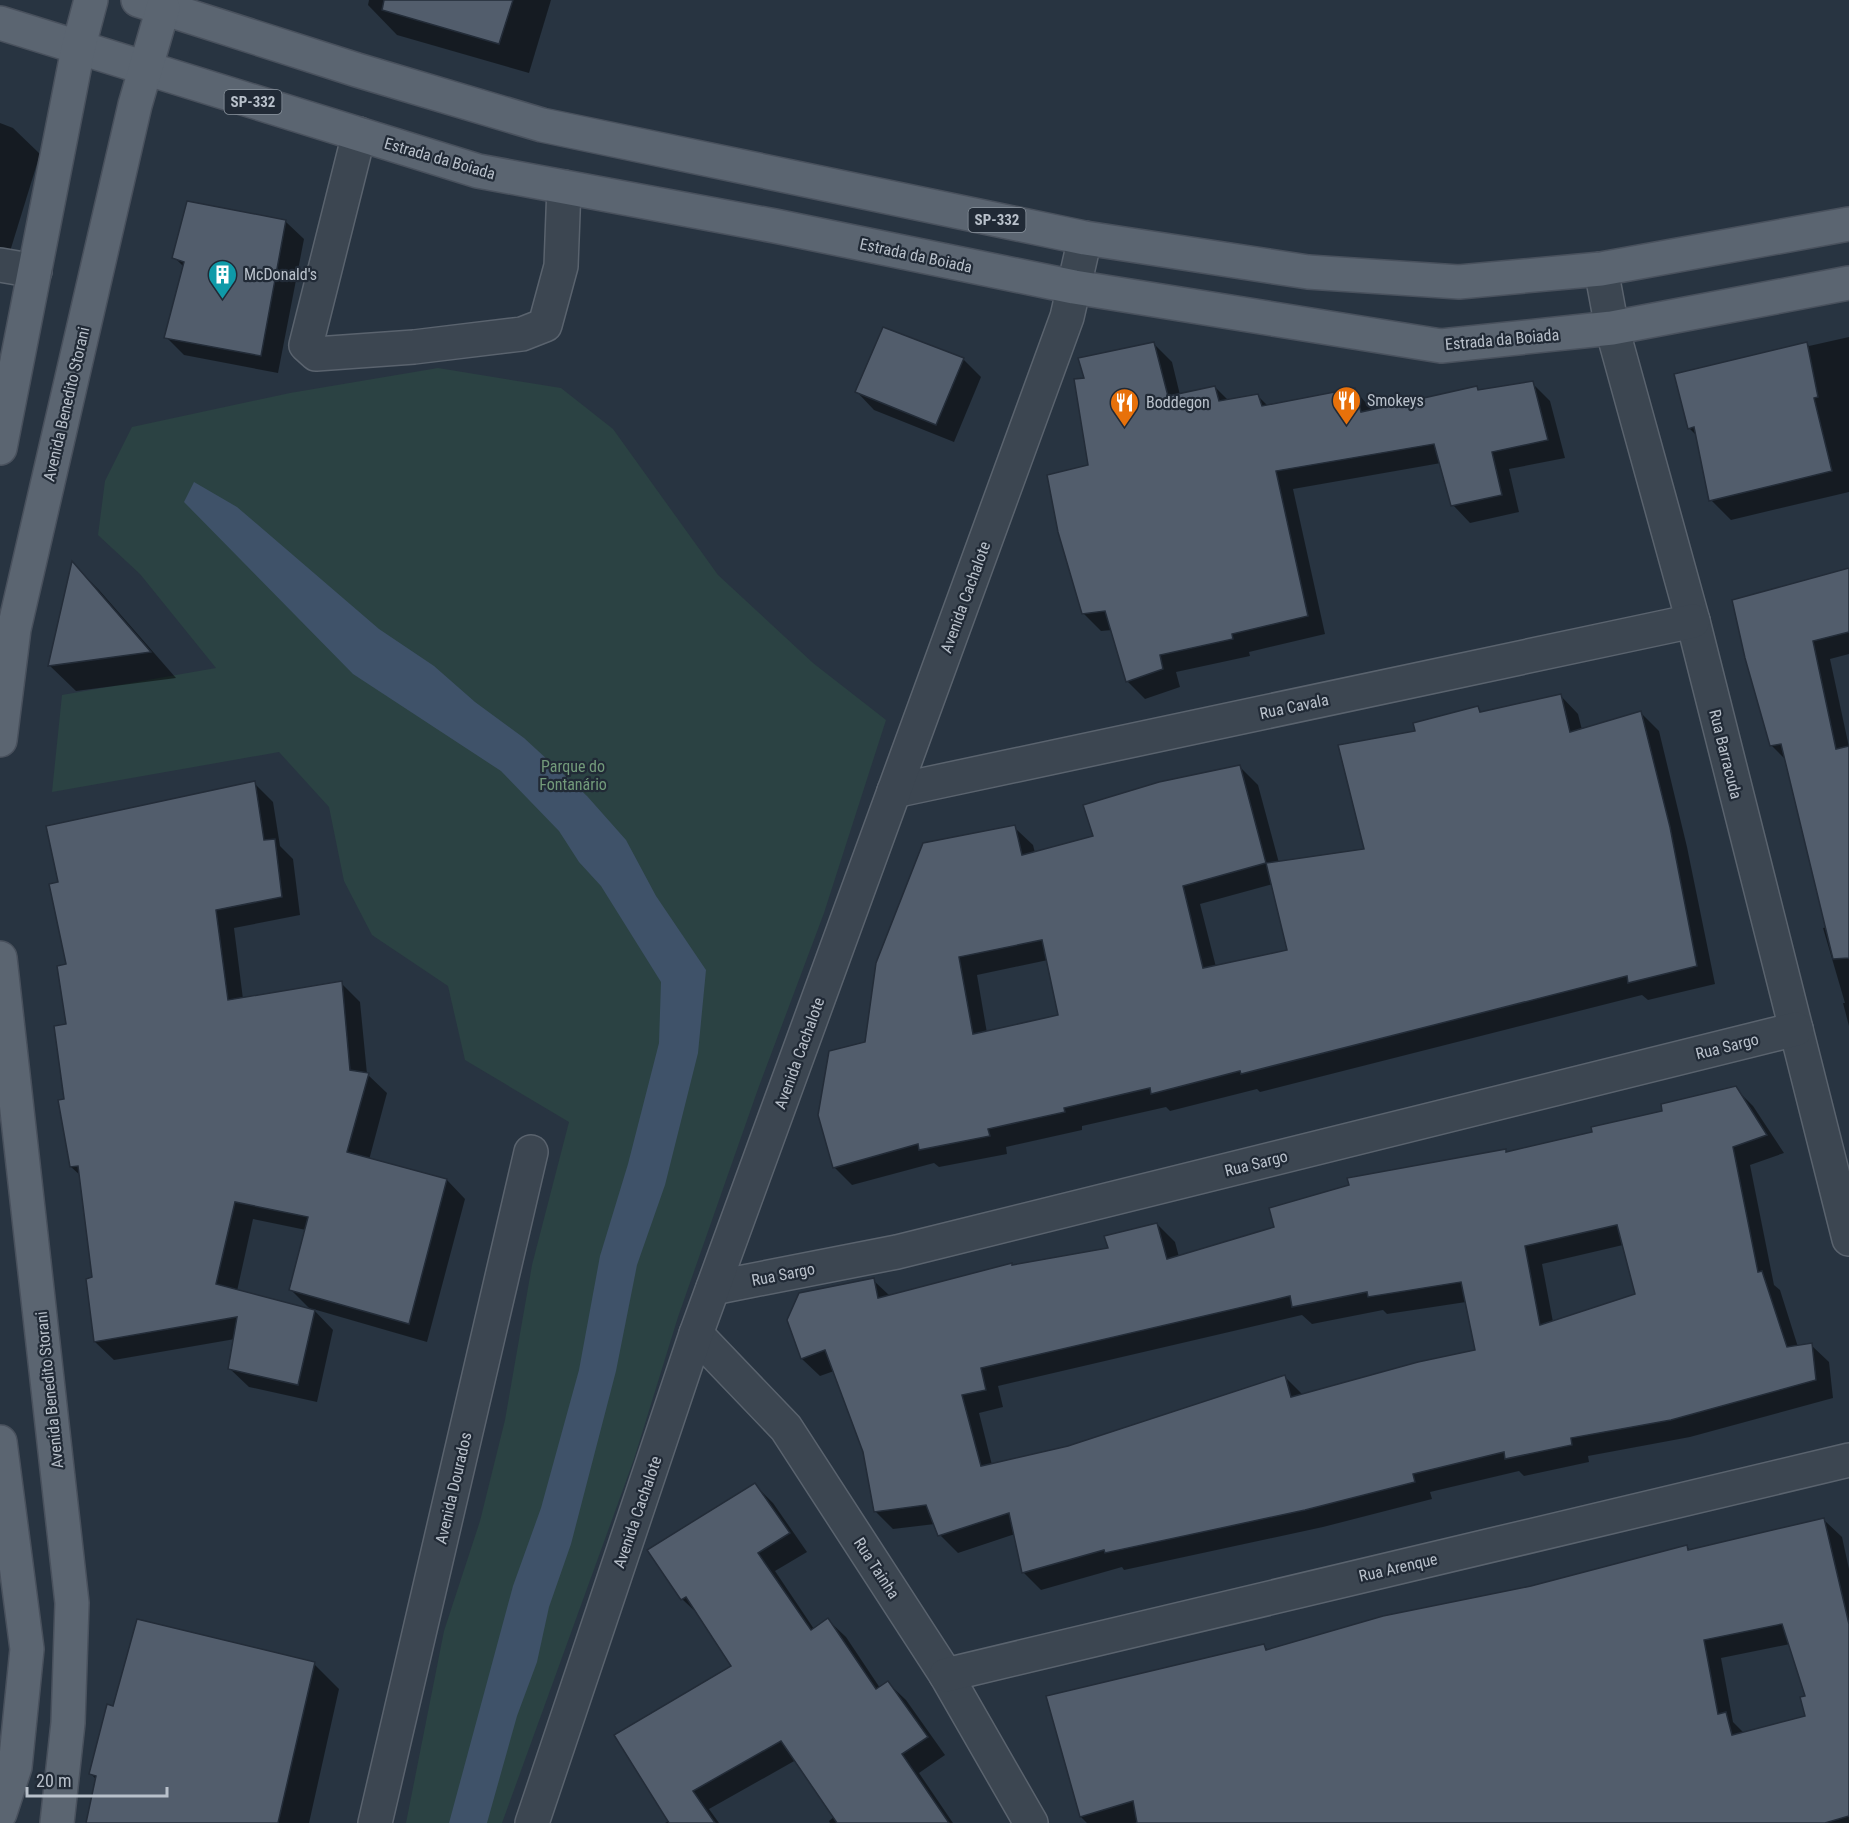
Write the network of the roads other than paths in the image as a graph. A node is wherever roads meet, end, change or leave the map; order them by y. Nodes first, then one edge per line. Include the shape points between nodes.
1 (91, 0) edge
2 (150, 4) edge
3 (0, 23) edge
4 (78, 49) junction
5 (147, 70) junction
6 (358, 134) junction
7 (564, 187) junction
8 (1849, 225) edge
9 (1085, 238) junction
10 (0, 266) edge
11 (1601, 269) junction
12 (35, 271) junction
13 (1849, 283) edge
14 (1074, 287) junction
15 (1612, 328) junction
16 (0, 448) edge
17 (1693, 621) junction
18 (0, 740) edge
19 (894, 791) junction
20 (0, 958) edge
21 (1796, 1029) junction
22 (531, 1152) dead end
23 (1849, 1239) edge
24 (713, 1288) junction
25 (696, 1334) junction
26 (0, 1442) edge
27 (1849, 1460) edge
28 (946, 1675) junction
29 (8, 1767) edge
30 (0, 1812) edge
31 (57, 1823) edge
32 (375, 1823) edge
33 (532, 1823) edge
34 (1031, 1823) edge

1 - 4 main road
2 - 5 main road, Avenida Benedito Storani
2 - 9 main road, SP-332 via 542,125
3 - 4 main road, Estrada da Boiada / SP-332
4 - 5 main road, Estrada da Boiada / SP-332
4 - 12 main road
5 - 6 main road, Estrada da Boiada / SP-332
5 - 18 main road, Avenida Benedito Storani via 135,105 14,629
6 - 7 main road, Estrada da Boiada / SP-332 via 478,171
6 - 7 street via 306,345 316,354 522,334 545,325 561,266
7 - 14 main road, Estrada da Boiada / SP-332
8 - 11 main road, SP-332
9 - 11 main road, SP-332 via 1308,272 1459,282
9 - 14 street, Avenida Cachalote
10 - 12 street
11 - 15 street, Rua Barracuda
12 - 16 main road
13 - 15 main road, Estrada da Boiada / SP-332
14 - 15 main road, Estrada da Boiada / SP-332 via 1441,346
14 - 19 street, Avenida Cachalote via 1067,317
15 - 17 street, Rua Barracuda
17 - 19 street, Rua Cavala
17 - 21 street, Rua Barracuda
19 - 24 street, Avenida Cachalote
20 - 31 main road, Avenida Benedito Storani via 72,1603 68,1723
21 - 23 street, Rua Barracuda
21 - 24 street, Rua Sargo via 897,1252
22 - 32 street, Avenida Dourados
24 - 25 street, Avenida Cachalote
25 - 28 street, Rua Tainha via 786,1428
25 - 33 street, Avenida Cachalote
26 - 29 main road via 27,1649
27 - 28 street, Rua Arenque
28 - 34 street, Rua Tainha
29 - 30 main road

